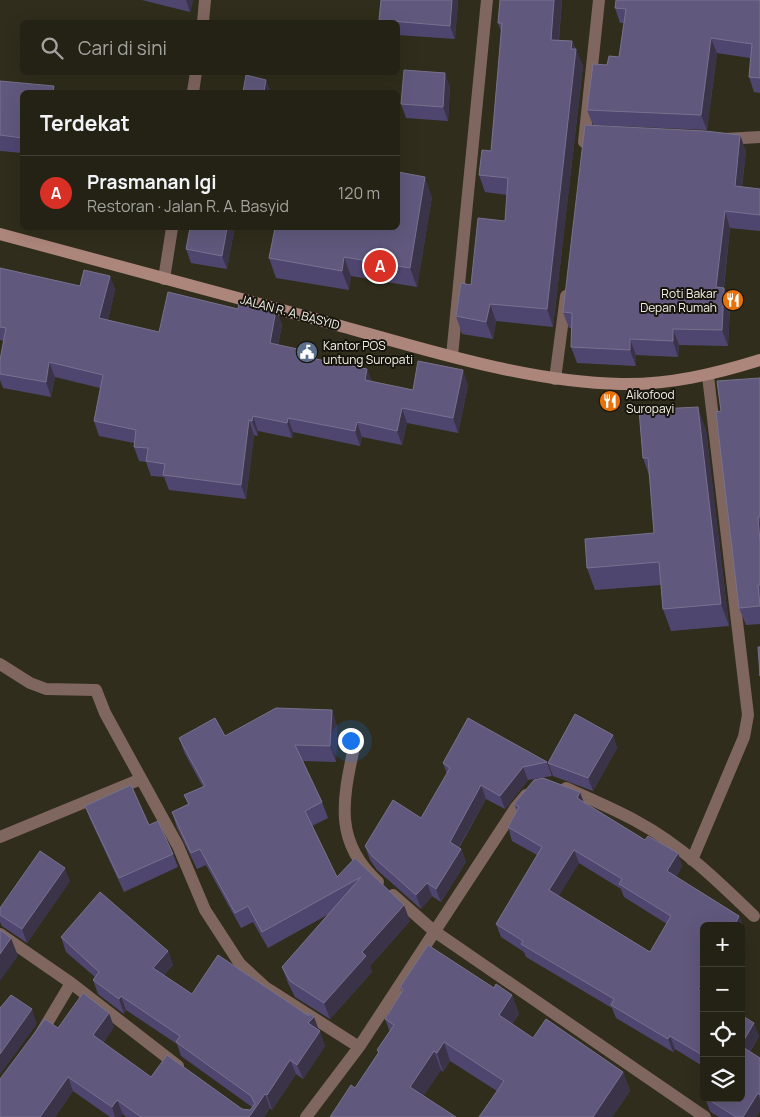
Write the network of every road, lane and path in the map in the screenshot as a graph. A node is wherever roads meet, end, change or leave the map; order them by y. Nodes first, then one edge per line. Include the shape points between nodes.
1 (205, 0) edge
2 (487, 0) edge
3 (599, 0) edge
4 (202, 20) edge
5 (196, 75) edge
6 (193, 90) edge
7 (760, 137) edge
8 (709, 138) edge
9 (583, 153) edge
10 (172, 230) edge
11 (0, 234) edge
12 (164, 279) junction
13 (567, 281) edge
14 (452, 356) junction
15 (760, 360) edge
16 (708, 376) junction
17 (555, 379) junction
18 (0, 664) edge
19 (353, 752) dead end
20 (141, 779) junction
21 (534, 786) edge
22 (556, 786) edge
23 (0, 837) edge
24 (692, 860) junction
25 (754, 916) dead end
26 (434, 931) junction
27 (0, 934) edge
28 (71, 983) junction
29 (32, 1047) edge
30 (359, 1047) junction
31 (192, 1076) edge
32 (306, 1117) edge
33 (705, 1117) edge

1 - 4 street
2 - 14 street
3 - 9 street via 590,133
5 - 6 street
7 - 8 street
10 - 12 street
11 - 12 main road, JALAN R. A. BASYID
12 - 14 main road, JALAN R. A. BASYID
13 - 17 street
14 - 17 main road, JALAN R. A. BASYID
15 - 16 main road, JALAN R. A. BASYID
16 - 17 main road, JALAN R. A. BASYID via 622,384
16 - 24 street via 748,715 744,737
18 - 20 street via 46,689 96,690
19 - 26 street via 345,789 344,824 354,849 371,875
20 - 23 street
20 - 30 street via 178,846 205,910 240,964 265,987
21 - 26 street via 516,807
22 - 24 street via 638,822
24 - 25 street
26 - 30 street
26 - 33 street
27 - 28 street
28 - 29 street
28 - 31 street
30 - 32 street

